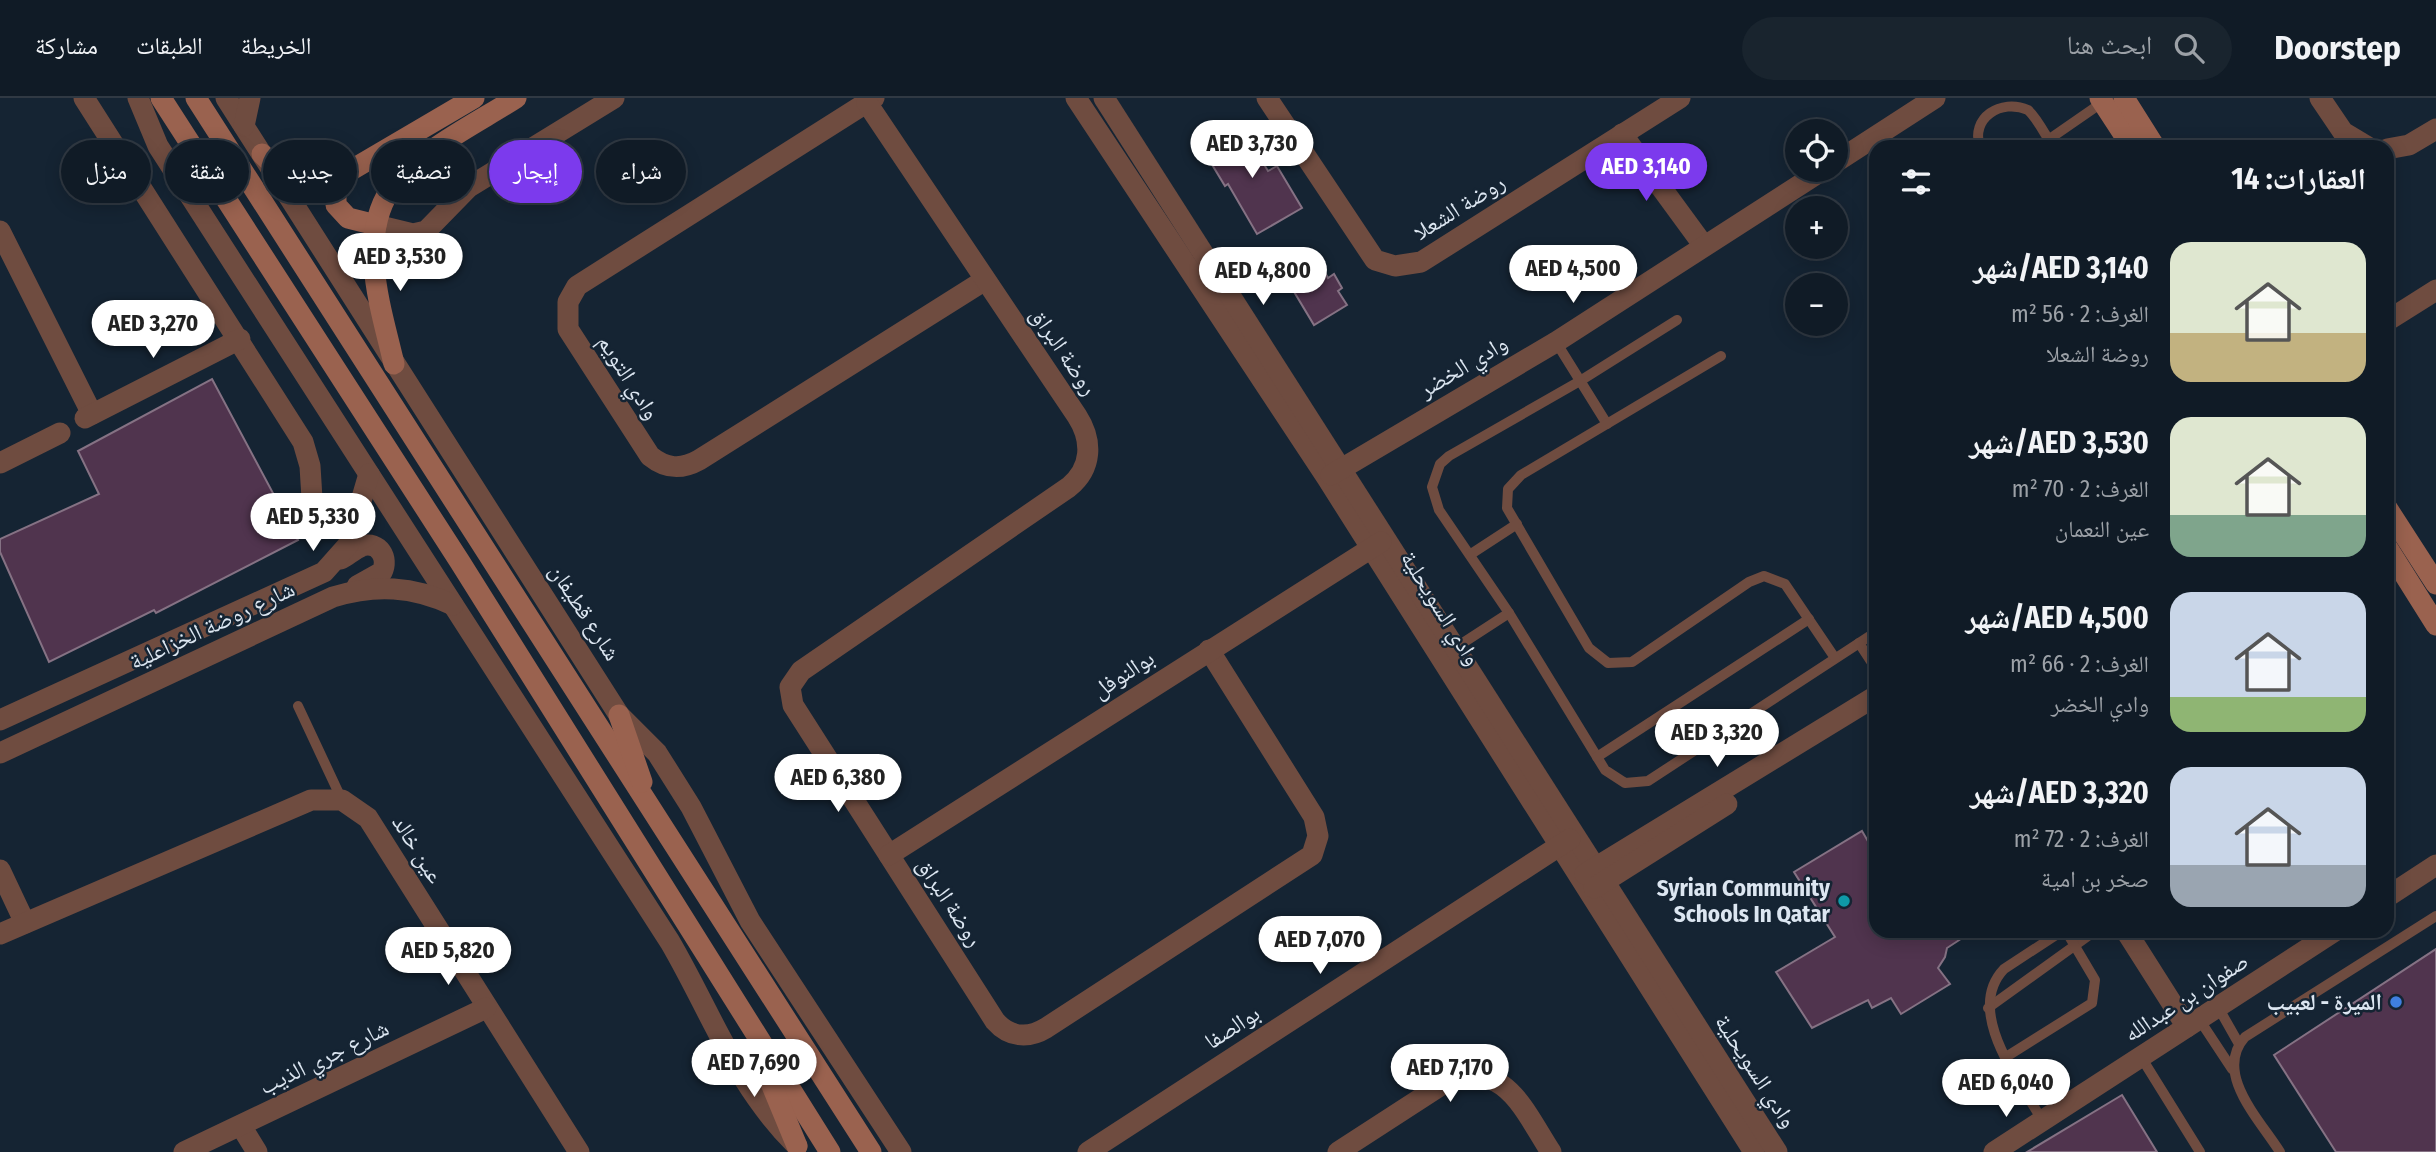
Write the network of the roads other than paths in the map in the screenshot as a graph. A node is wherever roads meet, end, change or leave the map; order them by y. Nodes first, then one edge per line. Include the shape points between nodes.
1 (84, 98) edge
2 (138, 98) edge
3 (161, 98) edge
4 (196, 98) edge
5 (226, 98) edge
6 (250, 98) edge
7 (474, 98) edge
8 (516, 98) edge
9 (614, 98) edge
10 (1076, 98) edge
11 (1104, 98) edge
12 (1680, 98) edge
13 (1935, 98) edge
14 (2124, 98) edge
15 (2320, 98) edge
16 (1271, 99) edge
17 (870, 100) edge
18 (2102, 100) edge
19 (244, 126) junction
20 (2436, 129) edge
21 (1622, 134) junction
22 (1870, 140) edge
23 (1978, 140) edge
24 (2047, 140) edge
25 (2055, 140) edge
26 (2128, 140) edge
27 (2151, 140) edge
28 (2356, 140) edge
29 (1869, 141) edge
30 (2394, 148) edge
31 (262, 154) joint
32 (1848, 154) edge
33 (357, 169) edge
34 (1804, 182) edge
35 (337, 203) edge
36 (376, 225) junction
37 (0, 231) edge
38 (1704, 246) junction
39 (9, 272) edge
40 (985, 280) junction
41 (2436, 290) edge
42 (2394, 317) edge
43 (1677, 320) dead end
44 (240, 340) junction
45 (1556, 342) junction
46 (289, 349) junction
47 (1721, 356) dead end
48 (394, 364) junction
49 (257, 368) junction
50 (1580, 381) junction
51 (1607, 424) junction
52 (60, 433) dead end
53 (0, 463) edge
54 (369, 474) junction
55 (1334, 474) junction
56 (2394, 519) edge
57 (1517, 524) junction
58 (314, 531) dead end
59 (1379, 544) junction
60 (1471, 554) junction
61 (2394, 558) edge
62 (333, 564) junction
63 (2436, 584) edge
64 (333, 597) junction
65 (453, 605) junction
66 (1509, 612) junction
67 (1809, 620) junction
68 (2436, 625) edge
69 (1869, 637) edge
70 (1859, 643) junction
71 (1209, 650) junction
72 (1448, 653) junction
73 (1835, 658) junction
74 (1869, 658) edge
75 (1869, 701) edge
76 (298, 706) dead end
77 (1869, 713) edge
78 (619, 715) junction
79 (0, 720) edge
80 (0, 753) edge
81 (1597, 757) junction
82 (342, 800) junction
83 (654, 817) junction
84 (1568, 841) junction
85 (889, 855) junction
86 (2436, 865) edge
87 (0, 870) edge
88 (1593, 880) junction
89 (2394, 892) edge
90 (2436, 916) edge
91 (25, 923) junction
92 (0, 934) edge
93 (2053, 938) edge
94 (2070, 938) edge
95 (2084, 938) edge
96 (2131, 938) edge
97 (2146, 938) edge
98 (2324, 938) edge
99 (2075, 944) junction
100 (2218, 1007) junction
101 (486, 1008) junction
102 (1987, 1008) junction
103 (2193, 1023) junction
104 (754, 1035) junction
105 (2239, 1044) junction
106 (2006, 1057) junction
107 (2141, 1057) junction
108 (2232, 1069) junction
109 (2042, 1121) junction
110 (241, 1126) junction
111 (799, 1149) edge
112 (1092, 1151) edge
113 (184, 1152) edge
114 (257, 1152) edge
115 (579, 1152) edge
116 (830, 1152) edge
117 (871, 1152) edge
118 (901, 1152) edge
119 (1338, 1152) edge
120 (1550, 1152) edge
121 (1754, 1152) edge
122 (1777, 1152) edge
123 (1994, 1152) edge
124 (2200, 1152) edge
125 (2280, 1152) edge

1 - 44 street
2 - 46 street via 158,146
3 - 104 street via 467,574
4 - 83 street
5 - 19 street, شارع قطيفان
6 - 19 street
7 - 33 street
8 - 36 street via 402,176 382,206
9 - 36 street via 469,187 426,231 413,234
10 - 55 street, وادي السويحلية
11 - 55 street, وادي السويحلية
12 - 21 street, روضة الشعلا
13 - 22 street
14 - 27 street
15 - 28 street via 2343,132
16 - 21 street, روضة الشعلا via 1375,260 1395,266 1421,262
17 - 40 street, روضة البراق
17 - 40 street, وادي التويم via 584,281 572,294 566,311 568,329 643,448 658,463 689,465
18 - 25 lane
18 - 26 street
19 - 31 street, شارع قطيفان
20 - 30 street via 2409,145
21 - 38 street
23 - 24 lane via 1985,112 2001,103 2027,109
29 - 32 street
31 - 48 street, شارع قطيفان
34 - 38 street, وادي الخضر
35 - 36 street via 348,218
36 - 48 street via 376,279
37 - 39 street
38 - 45 street, وادي الخضر
39 - 44 street via 88,416
40 - 85 street, روضة البراق via 1083,426 1088,457 1081,477 1069,487 792,681 793,705
41 - 42 street
43 - 50 lane
44 - 49 street
45 - 50 lane
45 - 55 street, وادي الخضر
46 - 49 street
46 - 54 street
47 - 51 lane
48 - 78 street, شارع قطيفان
49 - 58 street via 307,454
50 - 51 lane
50 - 60 lane via 1440,464 1432,487 1434,499
51 - 57 lane via 1513,480 1506,498
52 - 53 street
54 - 62 street, شارع روضة الخزاعلية via 353,534
54 - 65 street
55 - 59 street, وادي السويحلية
56 - 63 street
57 - 60 lane
57 - 67 lane via 1589,648 1608,663 1632,662 1763,576 1785,584
59 - 71 street, بوالنوفل
59 - 72 street, وادي السويحلية
60 - 66 lane
61 - 68 street
62 - 64 street via 364,546 377,548 385,559 377,577
62 - 79 street, شارع روضة الخزاعلية via 314,578
64 - 65 street, شارع روضة الخزاعلية via 394,588
64 - 80 street, شارع روضة الخزاعلية
65 - 111 street via 670,942 741,1079
66 - 72 lane
66 - 81 lane
67 - 73 lane
67 - 81 lane
69 - 70 lane
70 - 73 lane
70 - 74 lane
71 - 85 street, بوالنوفل
71 - 85 street, روضة البراق via 1314,817 1316,846 1305,862 1046,1028 1023,1036 1000,1027
72 - 84 street, وادي السويحلية
73 - 81 lane via 1648,781 1617,780
75 - 88 street
76 - 82 lane
77 - 88 street
78 - 83 street
78 - 118 street, شارع قطيفان via 657,754 691,807 750,920
82 - 91 street via 311,800
82 - 101 street, عين خالد via 368,818
83 - 117 street
84 - 88 street, وادي السويحلية
84 - 112 street, بوالصفا
86 - 89 street
87 - 91 street
88 - 121 street, وادي السويحلية
88 - 122 street, وادي السويحلية
90 - 105 lane
91 - 92 street
93 - 102 lane via 2004,969 1991,986
94 - 99 lane
95 - 99 lane
96 - 103 street
97 - 103 street
98 - 100 street, صفوان بن عبدالله
99 - 102 lane
99 - 106 lane via 2095,979 2092,1003
100 - 103 street, صفوان بن عبدالله
100 - 105 lane
101 - 110 street, شارع جري الذيب
101 - 115 street, عين خالد
102 - 106 lane
103 - 107 street, صفوان بن عبدالله
103 - 108 lane
104 - 111 street
104 - 116 street
105 - 108 lane
106 - 109 lane
107 - 109 street, صفوان بن عبدالله
107 - 124 lane
108 - 125 lane
109 - 123 street, صفوان بن عبدالله
110 - 113 street, شارع جري الذيب
110 - 114 street
119 - 120 street via 1443,1084 1476,1074 1507,1087

